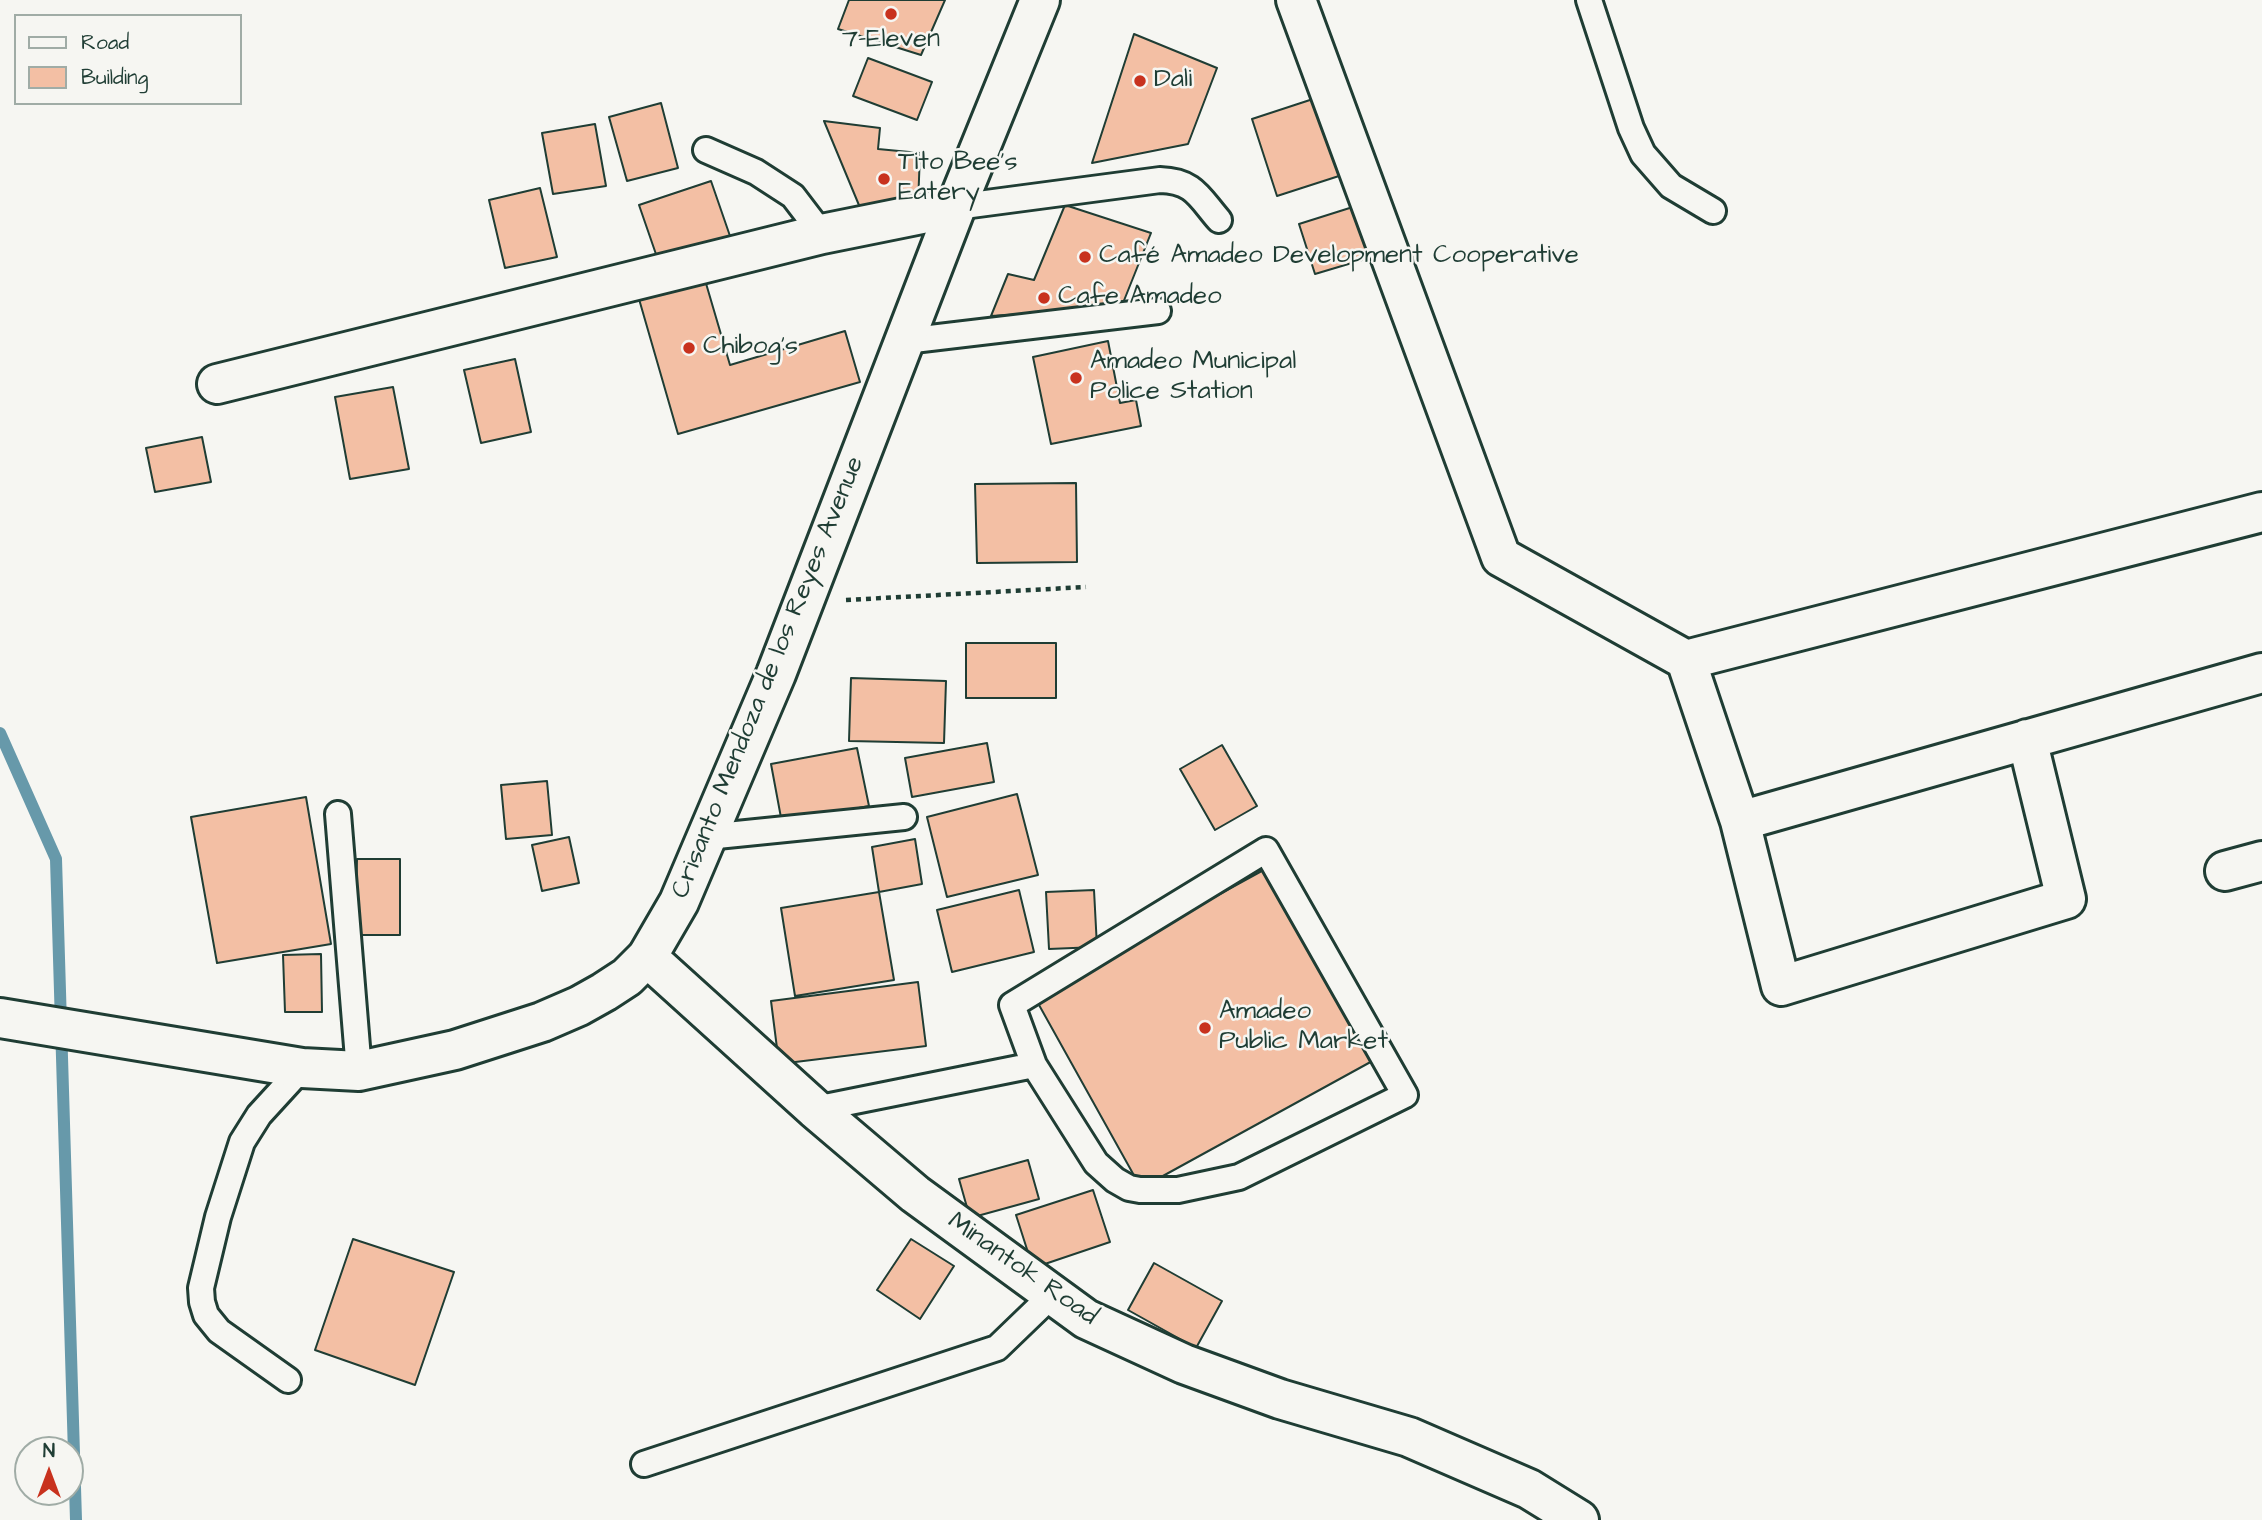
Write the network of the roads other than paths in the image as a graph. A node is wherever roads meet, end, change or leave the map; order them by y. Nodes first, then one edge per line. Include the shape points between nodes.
1 (1040, 0) edge
2 (1296, 0) edge
3 (1589, 0) edge
4 (706, 150) dead end
5 (956, 207) junction
6 (1713, 211) dead end
7 (1219, 220) dead end
8 (822, 234) junction
9 (1158, 311) dead end
10 (905, 341) junction
11 (217, 384) dead end
12 (2262, 512) edge
13 (1686, 660) junction
14 (2262, 673) edge
15 (2027, 739) junction
16 (338, 814) dead end
17 (904, 817) dead end
18 (1740, 821) junction
19 (707, 836) junction
20 (2262, 860) edge
21 (2225, 871) dead end
22 (648, 957) junction
23 (0, 1018) edge
24 (1034, 1065) junction
25 (302, 1068) junction
26 (359, 1071) junction
27 (815, 1109) junction
28 (1052, 1294) junction
29 (288, 1380) dead end
30 (644, 1464) dead end
31 (1579, 1520) edge

1 - 5 street, Crisanto Mendoza de los Reyes Avenue
2 - 13 street via 1501,556
3 - 6 lane via 1643,154 1671,186
4 - 8 lane via 756,172 793,196
5 - 7 lane via 1160,180 1177,181 1192,189
5 - 8 street
5 - 10 street, Crisanto Mendoza de los Reyes Avenue
8 - 11 street
9 - 10 lane
10 - 19 street, Crisanto Mendoza de los Reyes Avenue via 776,674
12 - 13 street
13 - 18 street
14 - 15 street
15 - 18 street
15 - 18 street via 2066,899 1781,986
16 - 26 lane
17 - 19 lane
19 - 22 street, Crisanto Mendoza de los Reyes Avenue via 679,902
20 - 21 street
22 - 26 street, Crisanto Mendoza de los Reyes Avenue via 604,992 542,1022 455,1050
22 - 27 street, Minantok Road
23 - 25 street, Crisanto Mendoza de los Reyes Avenue
24 - 24 lane via 1096,1163 1115,1180 1140,1190 1178,1190 1239,1177 1405,1094 1266,850 1012,1005
24 - 27 lane
25 - 26 street, Crisanto Mendoza de los Reyes Avenue
25 - 29 lane via 259,1115 242,1142 201,1288 206,1315 219,1331
27 - 28 street, Minantok Road via 915,1194
28 - 30 lane via 997,1348
28 - 31 street, Minantok Road via 1086,1319 1184,1364 1280,1399 1409,1437 1529,1489

